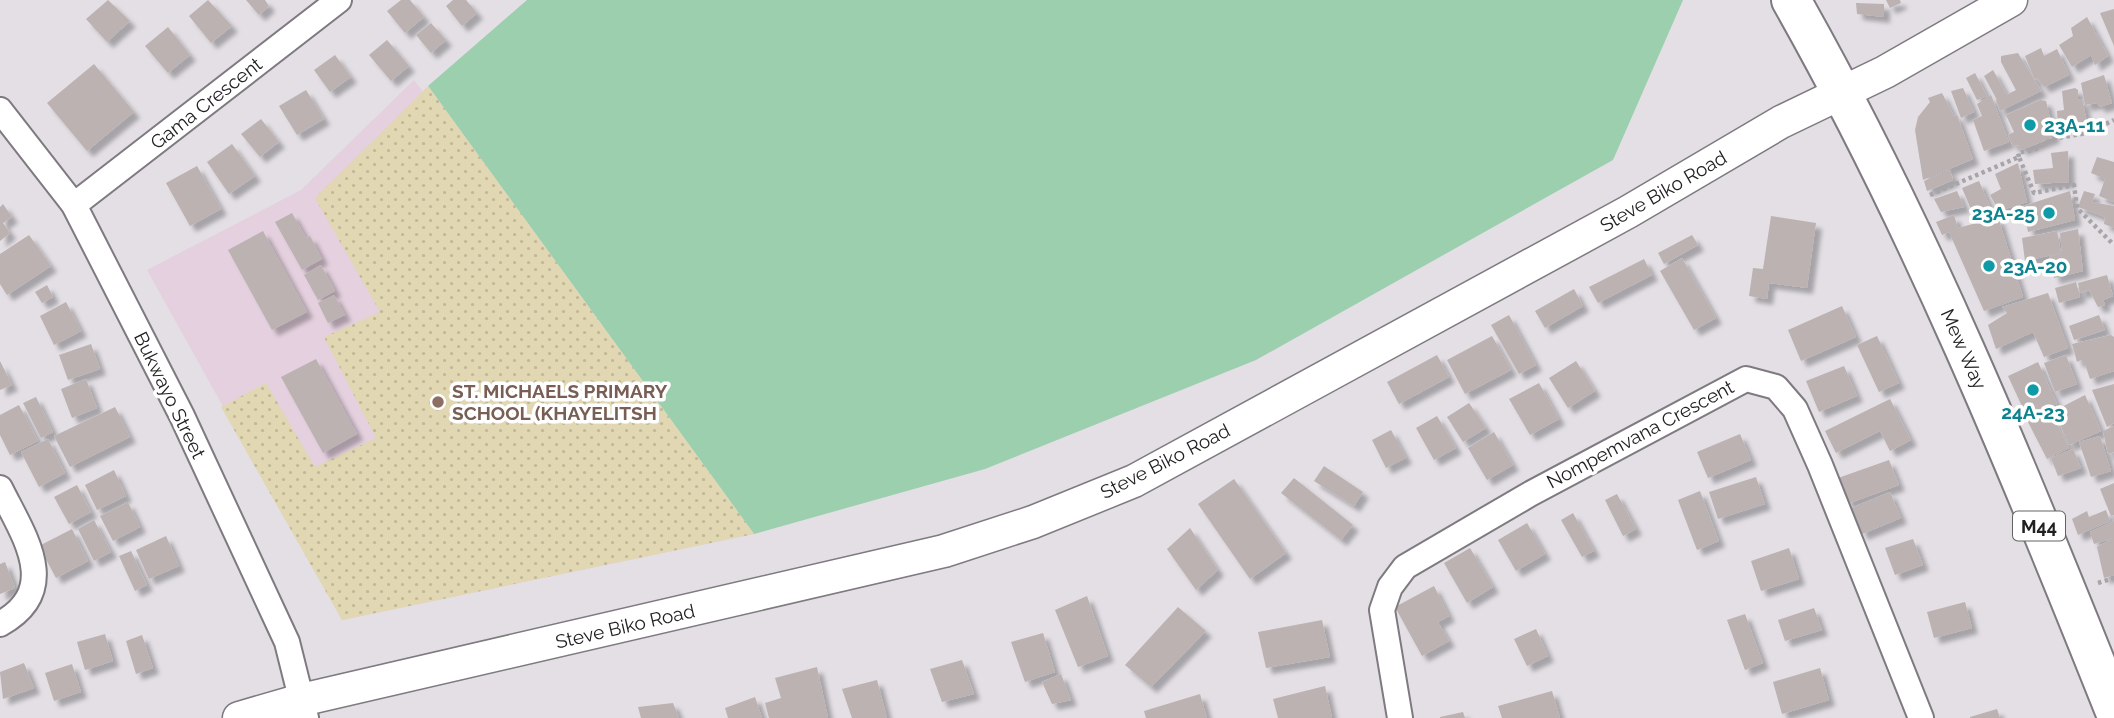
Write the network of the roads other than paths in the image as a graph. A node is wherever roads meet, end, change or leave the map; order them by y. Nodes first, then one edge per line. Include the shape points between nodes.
1 (339, 0) edge
2 (1791, 0) edge
3 (2011, 0) edge
4 (1842, 93) junction
5 (0, 110) edge
6 (74, 205) junction
7 (0, 488) edge
8 (0, 624) edge
9 (304, 709) edge
10 (2114, 709) edge
11 (239, 718) edge
12 (1400, 718) edge
13 (1921, 718) edge

1 - 6 street, Gama Crescent
2 - 4 main road, Mew Way / M44
3 - 4 street, Steve Biko Road
4 - 9 street, Steve Biko Road via 1781,122 1616,219 1134,481 1033,522 944,551
4 - 10 main road, Mew Way / M44 via 1962,344
5 - 6 street, Bukwayo Street
6 - 9 street, Bukwayo Street via 182,416 281,629
7 - 8 street via 31,552 35,575 28,599
9 - 11 street, Steve Biko Road
12 - 13 street, Nompemvana Crescent via 1382,610 1390,587 1405,567 1542,487 1746,379 1776,387 1795,410

